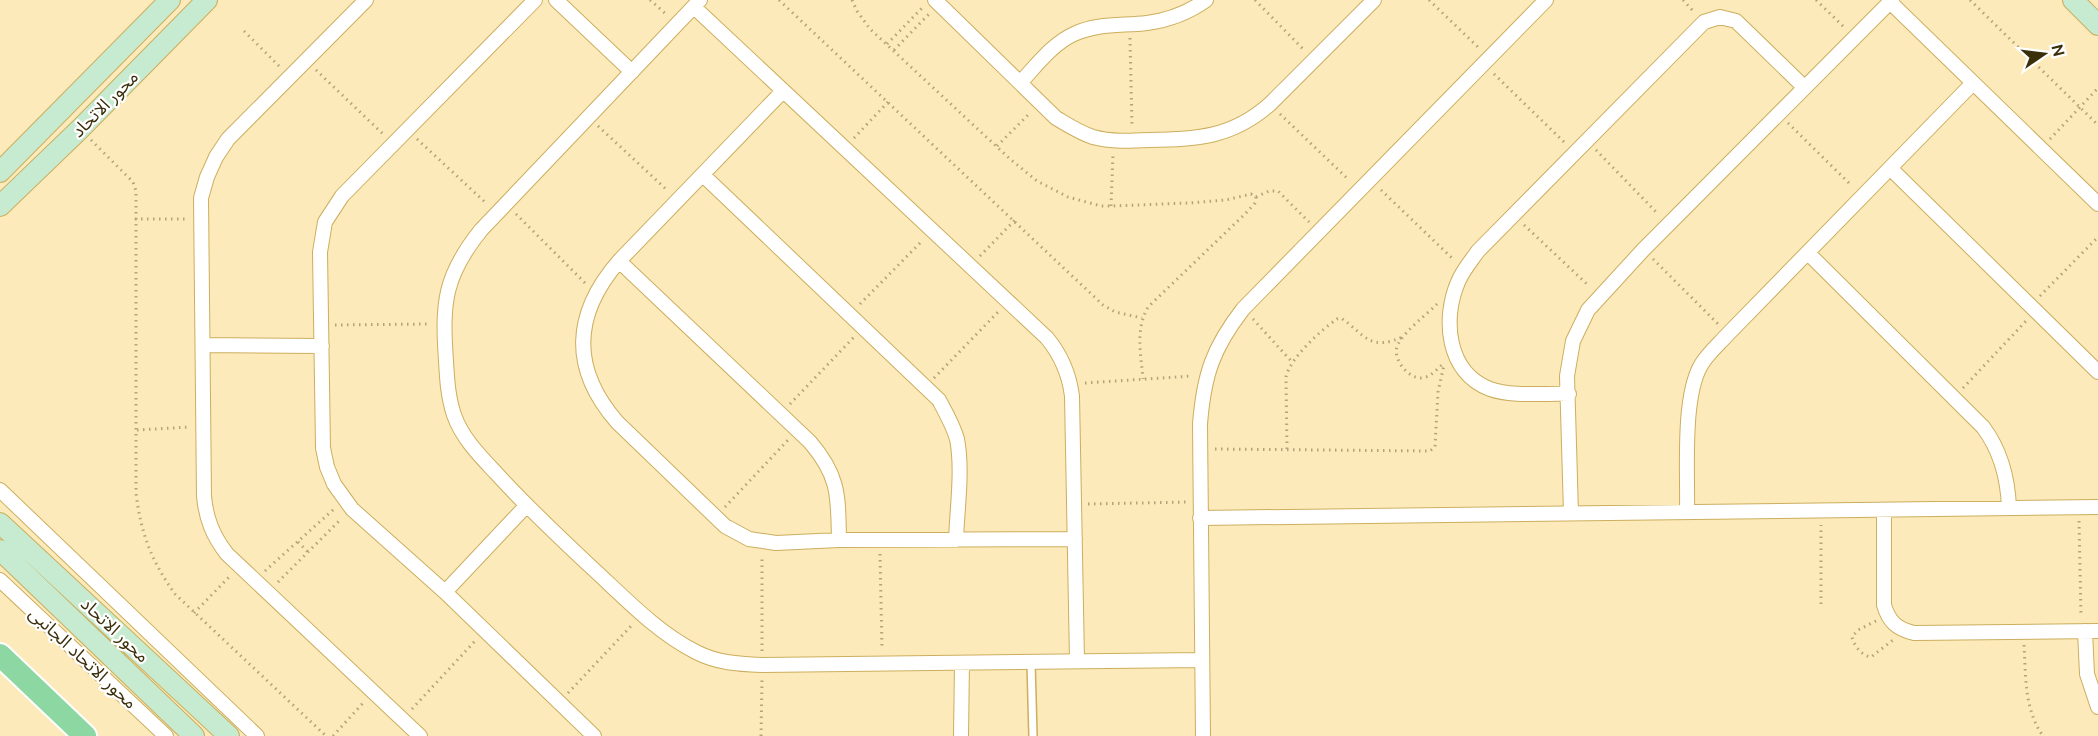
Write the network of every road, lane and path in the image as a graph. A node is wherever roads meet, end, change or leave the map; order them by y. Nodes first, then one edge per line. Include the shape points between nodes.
1 (170, 0) edge
2 (207, 0) edge
3 (366, 0) edge
4 (535, 0) edge
5 (556, 0) edge
6 (650, 0) edge
7 (779, 0) edge
8 (852, 0) edge
9 (1206, 0) edge
10 (1255, 0) edge
11 (1374, 0) edge
12 (1429, 0) edge
13 (1546, 0) edge
14 (1816, 0) edge
15 (1970, 0) edge
16 (934, 1) edge
17 (1891, 1) edge
18 (697, 3) edge
19 (1130, 24) junction
20 (677, 25) junction
21 (244, 32) dead end
22 (1854, 38) junction
23 (886, 44) junction
24 (894, 51) dead end
25 (306, 60) junction
26 (1314, 61) junction
27 (1486, 61) junction
28 (632, 72) junction
29 (290, 77) junction
30 (1020, 83) junction
31 (1973, 83) junction
32 (1804, 87) junction
33 (2098, 88) edge
34 (783, 91) junction
35 (888, 102) junction
36 (1040, 103) junction
37 (1270, 104) junction
38 (2080, 107) junction
39 (1779, 113) junction
40 (589, 117) junction
41 (2098, 125) edge
42 (80, 129) junction
43 (407, 130) junction
44 (1114, 141) junction
45 (1132, 141) junction
46 (1587, 141) junction
47 (393, 144) junction
48 (996, 147) junction
49 (845, 148) junction
50 (2040, 148) junction
51 (1574, 153) junction
52 (1890, 168) junction
53 (0, 172) edge
54 (703, 175) junction
55 (1369, 179) junction
56 (1359, 190) junction
57 (1863, 196) junction
58 (1256, 197) junction
59 (678, 200) junction
60 (2098, 204) edge
61 (0, 206) edge
62 (1111, 206) junction
63 (502, 209) junction
64 (1514, 215) junction
65 (135, 219) junction
66 (201, 220) junction
67 (1015, 220) junction
68 (1668, 224) junction
69 (932, 230) junction
70 (1318, 231) junction
71 (2098, 237) edge
72 (1643, 250) junction
73 (1808, 253) junction
74 (619, 261) junction
75 (971, 266) junction
76 (1464, 269) junction
77 (1458, 283) junction
78 (595, 293) junction
79 (1599, 296) junction
80 (1008, 302) junction
81 (2033, 308) junction
82 (1243, 309) junction
83 (850, 315) junction
84 (1142, 318) junction
85 (443, 324) junction
86 (321, 326) junction
87 (863, 327) junction
88 (1728, 334) junction
89 (1405, 336) junction
90 (203, 345) junction
91 (322, 346) junction
92 (1449, 359) junction
93 (1292, 362) junction
94 (2098, 372) edge
95 (1206, 375) junction
96 (1143, 379) junction
97 (1071, 385) junction
98 (926, 386) junction
99 (1569, 394) junction
100 (1953, 398) junction
101 (781, 414) junction
102 (204, 427) junction
103 (137, 430) junction
104 (798, 430) junction
105 (1201, 449) junction
106 (1287, 449) junction
107 (0, 490) edge
108 (1200, 501) junction
109 (348, 504) junction
110 (1074, 504) junction
111 (526, 506) junction
112 (2079, 507) junction
113 (2098, 507) edge
114 (2009, 508) junction
115 (1687, 511) junction
116 (1821, 511) junction
117 (1884, 511) junction
118 (1571, 513) junction
119 (715, 517) junction
120 (1200, 518) junction
121 (0, 523) edge
122 (1075, 539) junction
123 (839, 540) junction
124 (880, 540) junction
125 (956, 540) junction
126 (298, 542) junction
127 (762, 542) junction
128 (0, 549) edge
129 (308, 552) junction
130 (239, 566) junction
131 (0, 580) edge
132 (255, 580) junction
133 (268, 592) junction
134 (445, 592) junction
135 (1821, 604) dead end
136 (194, 614) junction
137 (643, 614) junction
138 (1887, 615) junction
139 (485, 631) junction
140 (1903, 631) junction
141 (2088, 631) edge
142 (2024, 632) junction
143 (0, 655) edge
144 (1201, 660) junction
145 (1077, 661) junction
146 (1031, 662) junction
147 (962, 663) junction
148 (883, 664) junction
149 (762, 665) junction
150 (373, 692) junction
151 (559, 702) junction
152 (2098, 707) edge
153 (402, 719) junction
154 (85, 736) edge
155 (166, 736) edge
156 (194, 736) edge
157 (229, 736) edge
158 (257, 736) edge
159 (326, 736) edge
160 (333, 736) edge
161 (420, 736) edge
162 (594, 736) edge
163 (761, 736) edge
164 (961, 736) edge
165 (1033, 736) edge
166 (1203, 736) edge
167 (2043, 736) edge

1 - 53 street, محور الاتحاد
2 - 42 street, محور الاتحاد
3 - 25 street
4 - 43 street
5 - 28 street
6 - 20 path
7 - 35 path
8 - 23 path via 870,29
9 - 19 street via 1168,19
10 - 26 path
11 - 26 street
12 - 27 path
13 - 27 street
14 - 22 path
15 - 38 path
16 - 23 path
16 - 24 path
16 - 30 street
17 - 22 street
17 - 31 street
18 - 20 street
18 - 34 street
19 - 30 street via 1074,33
19 - 45 path
20 - 28 street
21 - 29 path
22 - 32 street
23 - 48 path
25 - 29 street
25 - 47 path
26 - 37 street
27 - 51 path
27 - 55 street
28 - 40 street
29 - 66 street via 228,139 216,157 201,198
30 - 36 street
31 - 50 street
31 - 52 street
32 - 39 street
32 - 46 street via 1736,21 1712,19 1698,28
33 - 38 path
34 - 49 street
34 - 54 street
35 - 49 path
35 - 67 path
36 - 44 street via 1074,129
36 - 48 path
37 - 45 street via 1238,127 1216,136
37 - 56 path
38 - 41 path
38 - 50 path
39 - 57 path
39 - 68 street
40 - 59 path
40 - 63 street
42 - 61 street, محور الاتحاد
42 - 65 path via 133,182
43 - 47 street
43 - 63 path
44 - 45 street
44 - 62 path
46 - 51 street
46 - 68 path
47 - 86 street via 342,196 325,222 320,252
48 - 62 path via 1036,182 1068,197
49 - 69 street
50 - 60 street
51 - 64 street
52 - 57 street
52 - 81 street
54 - 59 street
54 - 83 street
55 - 56 street
55 - 76 path
56 - 70 street
57 - 73 street
58 - 62 path via 1251,194 1226,200
58 - 70 path via 1278,191
58 - 84 path via 1255,203 1148,307
59 - 74 street
63 - 78 path
63 - 85 street via 465,250 452,274
64 - 76 street
64 - 79 path
65 - 66 path
65 - 103 path
66 - 90 street
67 - 75 path
67 - 84 path via 1103,305
68 - 72 street
69 - 75 street
69 - 83 path
70 - 82 street
71 - 81 path
72 - 79 street
72 - 88 path
73 - 88 street
73 - 100 street
74 - 78 street
74 - 101 street
75 - 80 street
76 - 77 street
77 - 89 path
77 - 92 street via 1450,319
78 - 119 street via 584,341 587,371 594,390 617,422
79 - 99 street via 1573,341 1567,376
80 - 97 street via 1055,348
80 - 98 path
81 - 94 street
81 - 100 path
82 - 93 path
82 - 95 street via 1215,351
83 - 87 street
84 - 96 path via 1139,332
85 - 86 path
85 - 111 street via 448,391 454,415 465,438
86 - 91 street
87 - 98 street
87 - 101 path
88 - 115 street via 1701,365 1694,381 1689,416
89 - 92 path via 1398,344 1396,356 1412,376 1424,378
89 - 93 path via 1374,342 1364,339 1341,318
90 - 91 street
90 - 102 street
91 - 109 street via 323,448 334,484
92 - 99 street via 1491,389
92 - 106 path via 1438,392 1433,450
93 - 106 path via 1286,377
95 - 96 path
95 - 105 street
96 - 97 path
97 - 110 street
98 - 125 street via 939,400 957,439
99 - 118 street
100 - 114 street via 1993,440 2005,473
101 - 104 street
102 - 103 path
102 - 130 street via 205,512 217,541
103 - 136 path via 136,493 147,547 164,579
104 - 119 path
104 - 123 street via 831,472 837,490
105 - 106 path
105 - 108 street
107 - 158 street
108 - 110 path
108 - 120 street
109 - 126 path
109 - 129 path
109 - 134 street
110 - 122 street
111 - 134 street
111 - 137 street
112 - 113 street
112 - 114 street
112 - 141 path
114 - 117 street
115 - 116 street
115 - 118 street
116 - 117 street
116 - 135 path
117 - 138 street via 1883,594
118 - 120 street
119 - 127 street via 736,534
120 - 144 street
121 - 157 street, محور الاتحاد
122 - 125 street
122 - 145 street
123 - 124 street
123 - 127 street
124 - 125 street
124 - 148 path
126 - 129 path
126 - 132 path
127 - 149 path
128 - 156 street, محور الاتحاد
129 - 133 path
130 - 132 street
130 - 136 path
131 - 155 street, محور الاتحاد الجانبى
132 - 133 street
133 - 150 street
134 - 139 street
136 - 159 path
137 - 149 street via 697,653 737,664
137 - 151 path
138 - 140 street
138 - 140 path via 1854,633 1853,642 1863,654 1875,655
139 - 151 street
139 - 153 path
140 - 142 street
141 - 142 street
141 - 152 street via 2087,674
142 - 167 path via 2030,710
143 - 154 main road
144 - 145 street
144 - 166 street
145 - 146 street
146 - 147 street
146 - 165 lane
147 - 148 street
147 - 164 street
148 - 149 street
149 - 163 path
150 - 153 street
150 - 160 path
151 - 162 street
153 - 161 street

